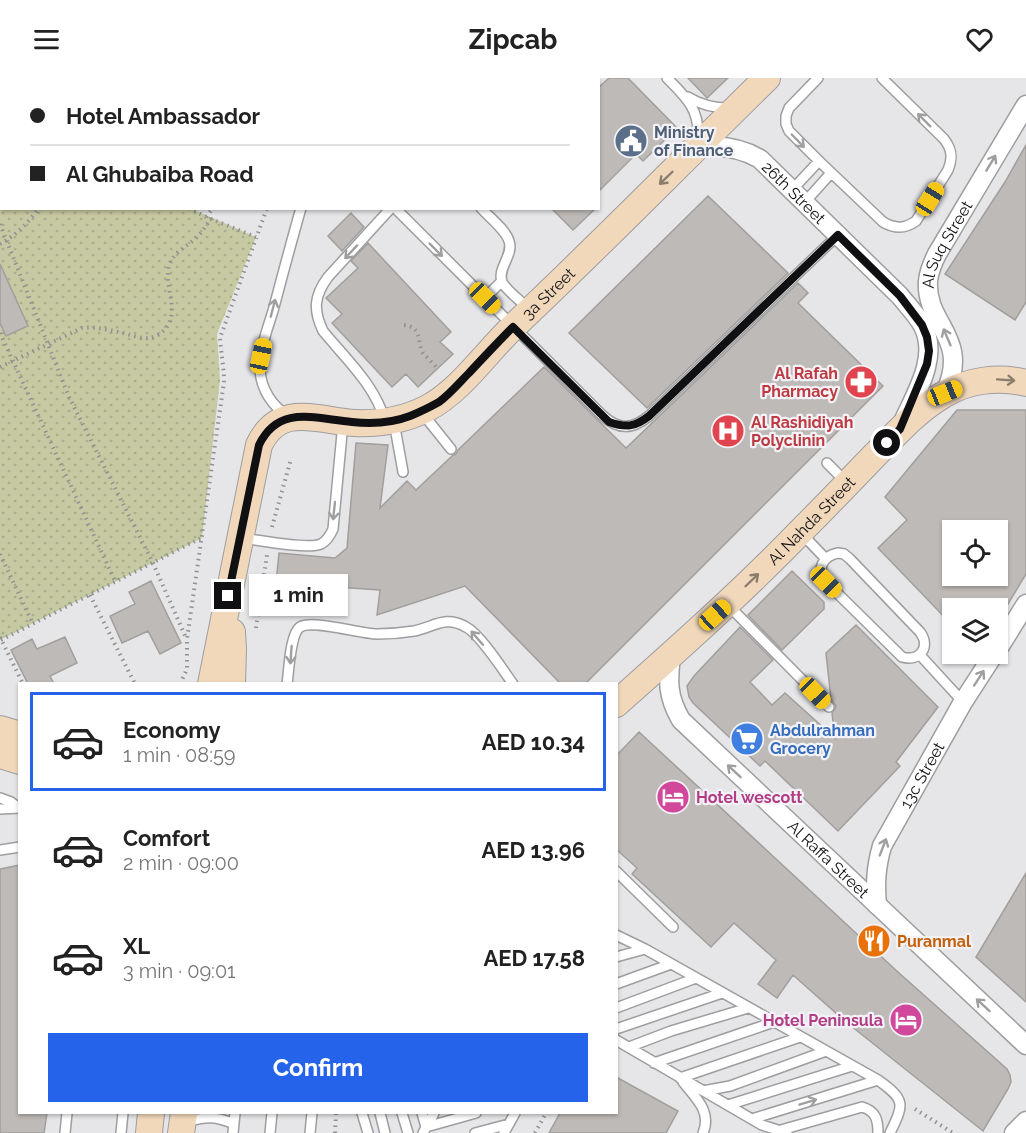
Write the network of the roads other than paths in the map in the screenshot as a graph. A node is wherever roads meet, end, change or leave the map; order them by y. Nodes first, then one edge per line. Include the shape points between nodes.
1 (667, 78) edge
2 (767, 78) edge
3 (818, 78) edge
4 (882, 78) edge
5 (808, 83) edge
6 (686, 96) junction
7 (1026, 105) edge
8 (738, 107) junction
9 (696, 150) junction
10 (819, 161) junction
11 (831, 173) junction
12 (798, 196) junction
13 (300, 210) edge
14 (391, 210) edge
15 (395, 210) edge
16 (483, 210) edge
17 (838, 235) junction
18 (502, 281) junction
19 (485, 298) junction
20 (522, 319) junction
21 (1026, 383) edge
22 (945, 393) junction
23 (421, 411) junction
24 (290, 417) junction
25 (344, 421) junction
26 (390, 421) junction
27 (900, 429) junction
28 (452, 449) dead end
29 (827, 463) dead end
30 (403, 472) dead end
31 (848, 484) junction
32 (801, 532) junction
33 (240, 537) junction
34 (825, 558) junction
35 (727, 604) junction
36 (1026, 604) edge
37 (1008, 633) edge
38 (672, 655) junction
39 (920, 655) junction
40 (988, 664) edge
41 (216, 681) edge
42 (287, 682) edge
43 (511, 682) edge
44 (618, 702) edge
45 (963, 702) junction
46 (829, 707) dead end
47 (0, 729) edge
48 (18, 734) edge
49 (0, 755) edge
50 (18, 760) edge
51 (0, 798) edge
52 (18, 807) edge
53 (18, 808) edge
54 (0, 809) edge
55 (18, 847) edge
56 (0, 850) edge
57 (618, 874) edge
58 (877, 905) junction
59 (673, 927) dead end
60 (618, 936) edge
61 (645, 949) junction
62 (618, 956) edge
63 (670, 964) junction
64 (696, 978) junction
65 (618, 983) edge
66 (722, 993) junction
67 (618, 1007) edge
68 (748, 1008) junction
69 (774, 1022) junction
70 (618, 1028) edge
71 (800, 1037) junction
72 (618, 1041) edge
73 (1026, 1045) edge
74 (629, 1047) junction
75 (826, 1051) junction
76 (654, 1063) junction
77 (852, 1066) junction
78 (680, 1078) junction
79 (878, 1080) junction
80 (703, 1091) junction
81 (728, 1105) junction
82 (67, 1114) edge
83 (123, 1114) edge
84 (151, 1114) edge
85 (272, 1114) edge
86 (312, 1114) edge
87 (362, 1114) edge
88 (380, 1114) edge
89 (402, 1114) edge
90 (422, 1114) edge
91 (433, 1114) edge
92 (473, 1114) edge
93 (514, 1114) edge
94 (752, 1119) junction
95 (1026, 1121) edge
96 (182, 1123) edge
97 (233, 1128) edge
98 (506, 1129) edge
99 (424, 1130) edge
100 (773, 1130) edge
101 (65, 1133) edge
102 (121, 1133) edge
103 (149, 1133) edge
104 (270, 1133) edge
105 (310, 1133) edge
106 (368, 1133) edge
107 (385, 1133) edge
108 (408, 1133) edge
109 (475, 1133) edge
110 (703, 1133) edge
111 (878, 1133) edge
112 (890, 1133) edge
113 (1014, 1133) edge

1 - 6 lane
2 - 8 street, 3a Street
3 - 5 lane
11 -> 4 lane via 883,222 896,228 916,221 948,170 952,154 949,146
5 -> 10 lane via 789,108 786,124
6 - 8 lane via 711,107
6 - 9 lane via 698,122
22 -> 7 street, Al Suq Street via 953,357 930,297 930,267
8 - 9 street, 3a Street
9 - 12 street, 26th Street via 723,146 748,153 760,159
9 -> 20 street, 3a Street
10 - 11 lane
10 - 12 lane
11 - 12 lane
12 - 17 street, 26th Street
24 -> 13 lane via 268,397 260,368 263,344
14 -> 26 lane via 321,286 316,309 323,331 370,388
15 -> 19 lane
16 - 18 lane via 510,243
17 - 20 lane via 649,416 630,426 609,422
17 - 27 street, 26th Street via 900,296 927,337 927,364
18 - 19 lane
18 - 20 lane
19 - 20 lane
20 - 23 street, 3a Street via 454,389
22 -> 21 street, Al Nahda Street via 993,379
22 - 27 street, Al Nahda Street
23 - 26 street, 3a Street
23 - 28 lane
24 - 25 street, 3a Street
24 - 33 street via 268,430 259,445
25 - 26 street, 3a Street
25 -> 33 lane via 333,529 323,543 313,546
26 - 30 lane
27 - 31 street, Al Nahda Street
29 - 31 lane
31 - 32 street, Al Nahda Street
32 - 34 lane
35 -> 32 street, Al Nahda Street
33 - 41 street via 228,596 233,649
34 - 39 lane via 820,570 826,582 902,657
34 - 39 lane via 837,553 850,559 924,637
35 - 38 street, Al Nahda Street
35 - 46 lane
36 - 37 street
38 - 44 street, Al Nahda Street
58 -> 38 street, Al Raffa Street via 681,720 670,698
39 - 45 lane
45 -> 40 street, 13c Street
43 -> 42 lane via 469,628 442,621 416,631 387,634 317,624 300,627 292,641
58 -> 45 street, 13c Street via 877,865 882,846
47 - 48 street
49 - 50 street
51 - 52 lane
53 - 54 lane
55 - 56 lane
57 - 59 lane
73 -> 58 street, Al Raffa Street
60 - 61 lane
61 - 62 lane
61 - 63 lane
63 - 64 lane
63 - 65 lane
64 - 66 lane
64 - 67 lane
66 - 68 lane
66 - 70 lane
68 - 69 lane
68 - 74 lane
69 - 71 lane
69 - 76 lane
71 - 75 lane
71 - 78 lane
72 - 74 lane
74 - 76 lane
75 - 77 lane
75 - 80 lane via 730,1086
76 - 78 lane
77 - 79 lane
77 - 81 lane
78 - 80 lane
78 - 110 lane via 704,1110
94 -> 79 lane
79 - 112 lane via 899,1098 899,1113
80 - 81 lane
81 - 94 lane
82 - 101 lane
83 - 102 lane
84 - 103 street
85 - 104 lane
86 - 105 lane
87 - 106 lane
88 - 107 lane
89 - 108 lane
90 - 99 lane
91 - 99 lane
92 - 99 lane
93 - 98 lane
94 - 100 lane
95 - 113 street
96 - 97 lane via 213,1117
98 - 109 lane
100 - 111 lane via 862,1107 874,1113

